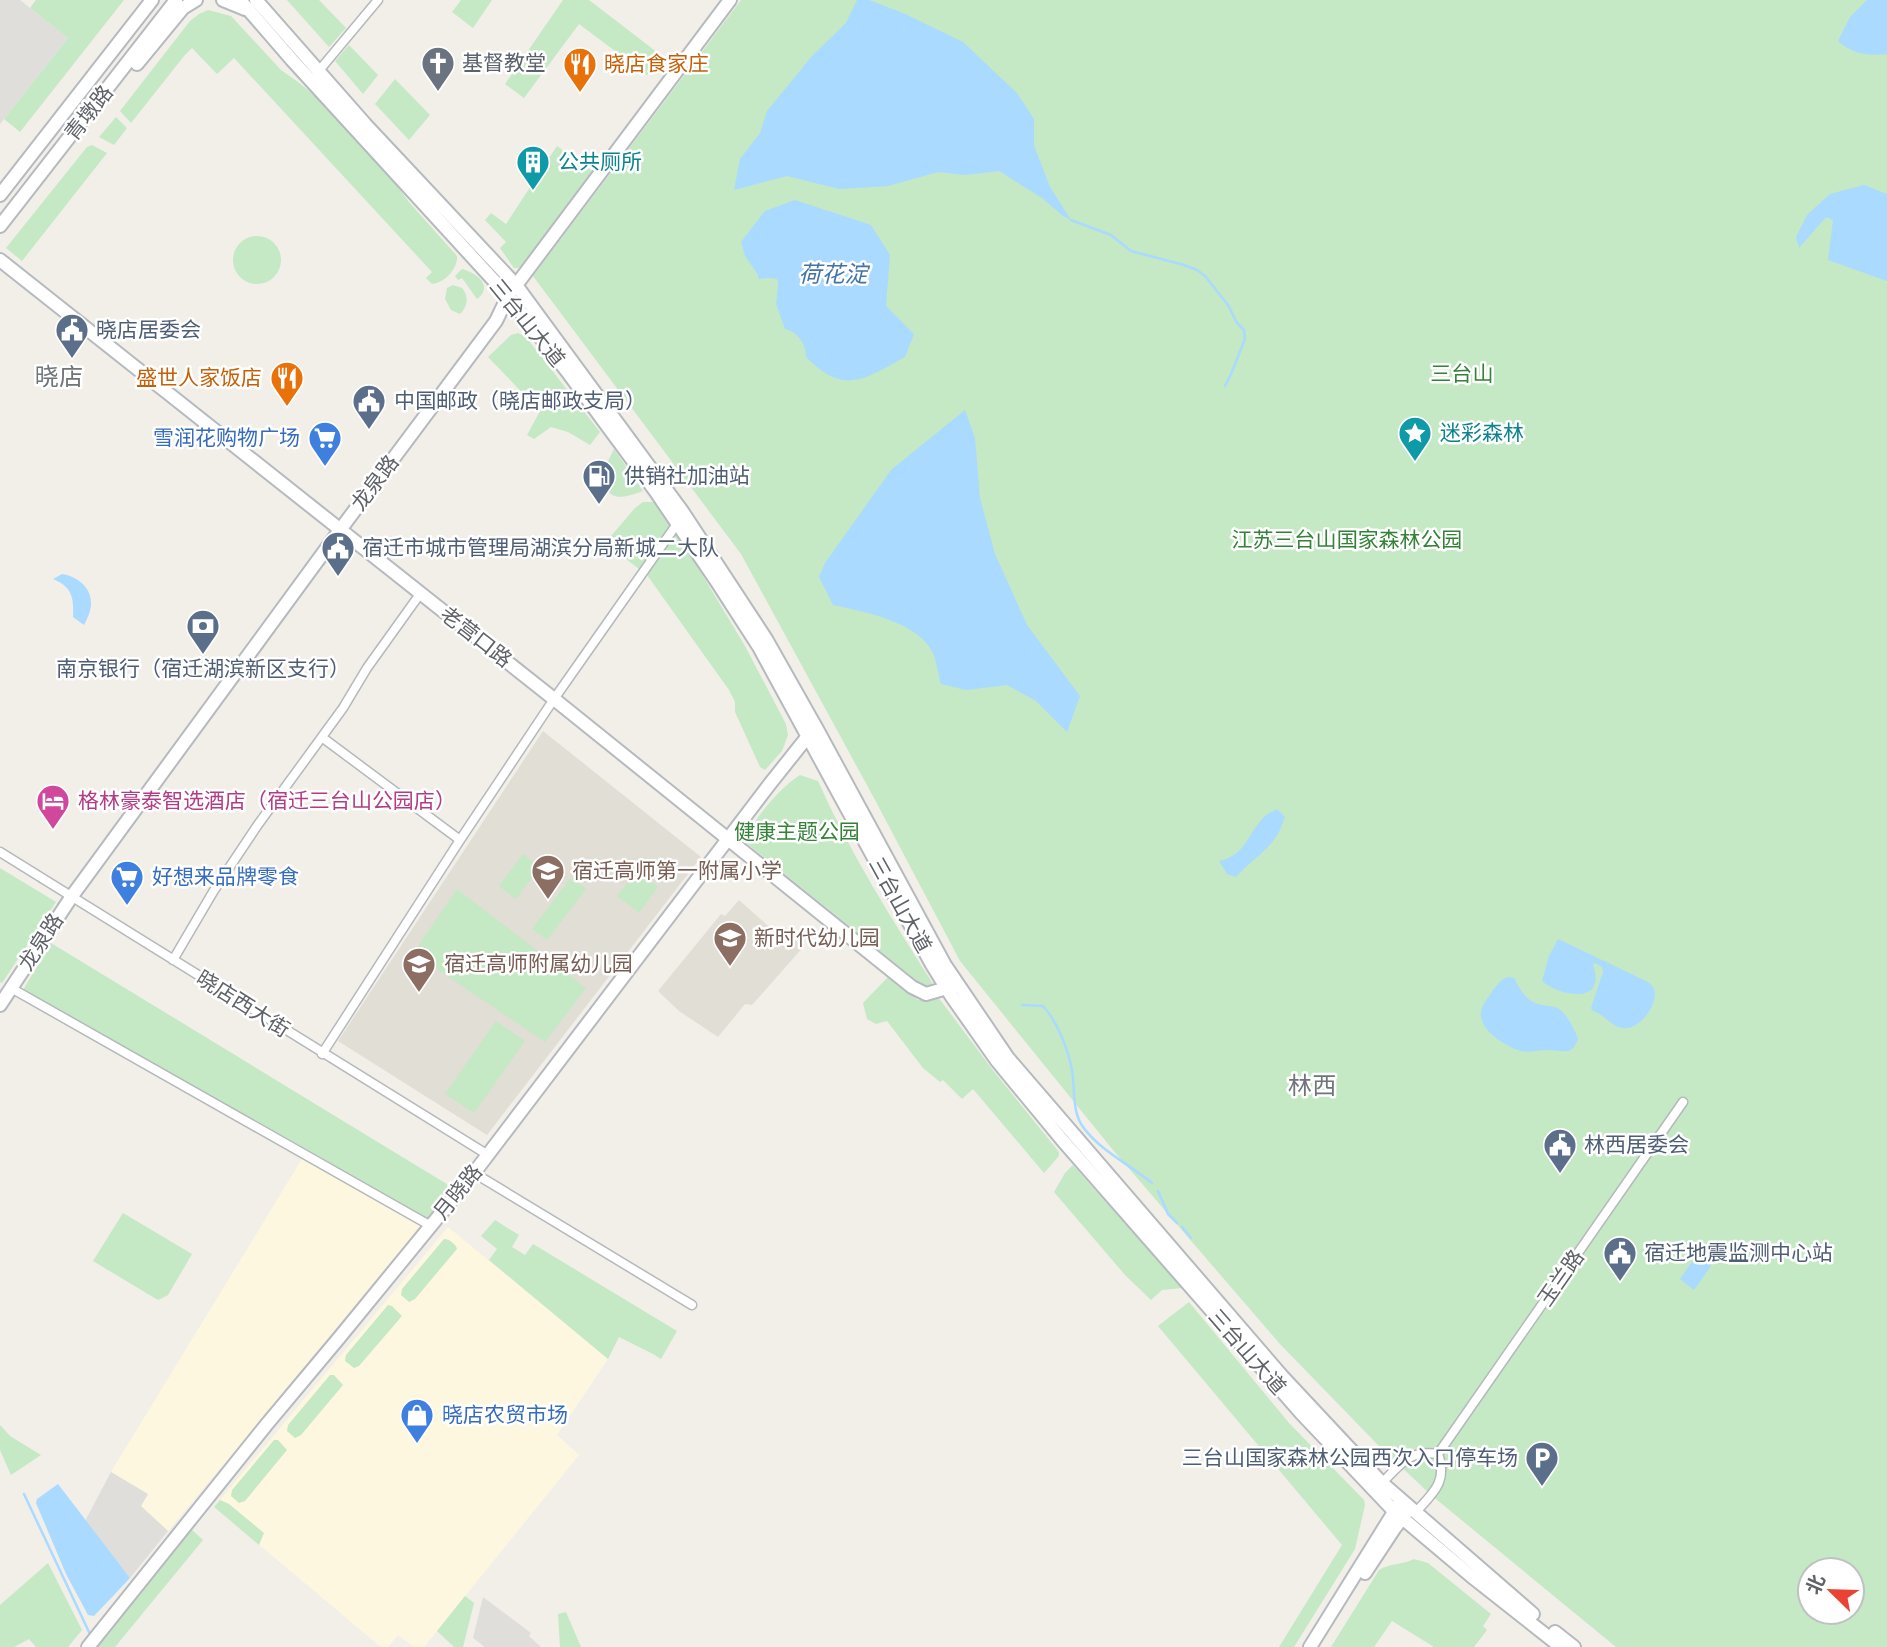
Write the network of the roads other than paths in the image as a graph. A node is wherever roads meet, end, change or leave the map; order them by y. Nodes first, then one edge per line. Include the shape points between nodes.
1 (176, 0) edge
2 (196, 0) edge
3 (223, 0) edge
4 (240, 0) edge
5 (378, 0) edge
6 (730, 0) edge
7 (149, 2) edge
8 (253, 6) edge
9 (315, 76) junction
10 (79, 125) junction
11 (0, 195) edge
12 (0, 226) edge
13 (0, 260) edge
14 (512, 291) junction
15 (682, 511) junction
16 (677, 524) junction
17 (340, 530) junction
18 (421, 594) junction
19 (555, 699) junction
20 (813, 734) junction
21 (323, 738) junction
22 (460, 840) junction
23 (728, 840) junction
24 (0, 852) edge
25 (72, 896) junction
26 (173, 960) junction
27 (951, 985) junction
28 (11, 988) junction
29 (0, 1005) edge
30 (323, 1054) junction
31 (1683, 1102) dead end
32 (488, 1155) junction
33 (474, 1172) junction
34 (431, 1226) junction
35 (692, 1305) dead end
36 (1438, 1454) junction
37 (1382, 1483) junction
38 (1405, 1510) junction
39 (88, 1647) edge
40 (1310, 1647) edge
41 (1318, 1647) edge
42 (1561, 1647) edge
43 (1574, 1647) edge

1 - 10 main road, 青墩路
2 - 10 main road via 183,8 123,81
3 - 8 main road
4 - 8 main road, 三台山大道
5 - 9 street
6 - 14 main road, 龙泉路
7 - 11 main road, 青墩路
8 - 9 main road, 三台山大道
9 - 14 main road, 三台山大道 via 366,125
10 - 12 main road, 青墩路
13 - 17 main road, 老营口路
14 - 15 main road, 三台山大道
14 - 16 main road, 三台山大道
14 - 17 main road, 龙泉路 via 496,321
15 - 16 street
15 - 20 main road, 三台山大道 via 766,639
16 - 19 street
16 - 20 main road, 三台山大道
17 - 18 main road, 老营口路
17 - 25 main road, 龙泉路
18 - 19 main road, 老营口路
18 - 21 street
19 - 22 street
19 - 23 main road, 老营口路
20 - 23 main road, 月晓路
20 - 27 main road, 三台山大道 via 945,965
21 - 22 street
21 - 26 street via 257,826
22 - 30 street
23 - 27 main road, 老营口路 via 912,987 926,994
23 - 32 main road, 月晓路
24 - 25 street, 晓店西大街
25 - 26 street, 晓店西大街
25 - 28 main road, 龙泉路
26 - 30 street, 晓店西大街
27 - 37 main road, 三台山大道 via 1008,1058 1281,1375
27 - 38 main road, 三台山大道 via 998,1061 1063,1141 1282,1393
28 - 29 main road, 龙泉路
28 - 34 street
30 - 32 street, 晓店西大街
31 - 36 street, 玉兰路
32 - 33 main road, 月晓路
33 - 34 main road, 月晓路
33 - 35 street
34 - 39 main road, 月晓路
36 - 37 street via 1407,1457
36 - 38 street via 1443,1468 1436,1489
37 - 38 main road, 三台山大道
38 - 40 main road
38 - 41 main road
38 - 42 main road, 三台山大道 via 1471,1576
38 - 43 main road, 三台山大道

